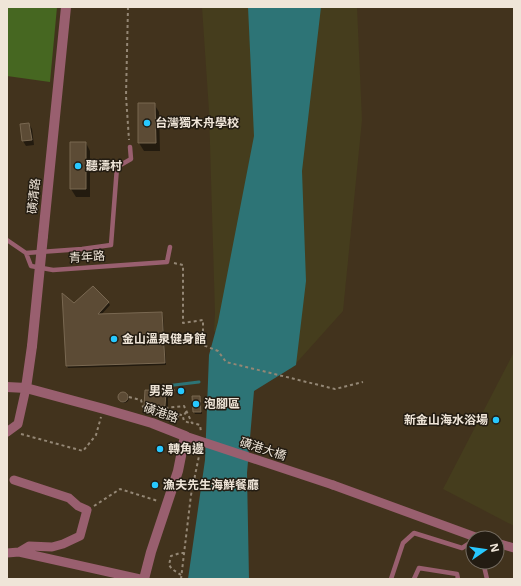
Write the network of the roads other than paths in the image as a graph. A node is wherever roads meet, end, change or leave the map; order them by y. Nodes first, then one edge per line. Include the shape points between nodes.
1 (66, 7) edge
2 (130, 147) road end
3 (7, 240) edge
4 (170, 247) dead end
5 (26, 253) junction
6 (7, 387) edge
7 (26, 388) junction
8 (8, 432) edge
9 (185, 436) junction
10 (14, 480) dead end
11 (465, 533) edge
12 (465, 546) edge
13 (19, 552) junction
14 (7, 553) edge
15 (140, 579) edge
16 (144, 579) edge
17 (391, 579) edge
18 (414, 579) edge
19 (458, 579) edge

1 - 7 street, 磺清路, bridge
2 - 5 lane via 131,159 117,167 111,245
3 - 5 lane, 青年路
4 - 5 lane, 青年路 via 167,262 53,270 31,266
6 - 7 street, 磺港路
7 - 8 street via 18,424
7 - 9 street, 磺港路 via 152,423
9 - 11 street, 磺港大橋, bridge via 333,485
9 - 16 street, 磺港路 via 178,471
10 - 13 street via 69,498 87,510 80,536 52,547 29,546
12 - 17 lane via 462,548 414,533 403,543
13 - 14 street
13 - 15 street
18 - 19 lane via 419,568 456,574

